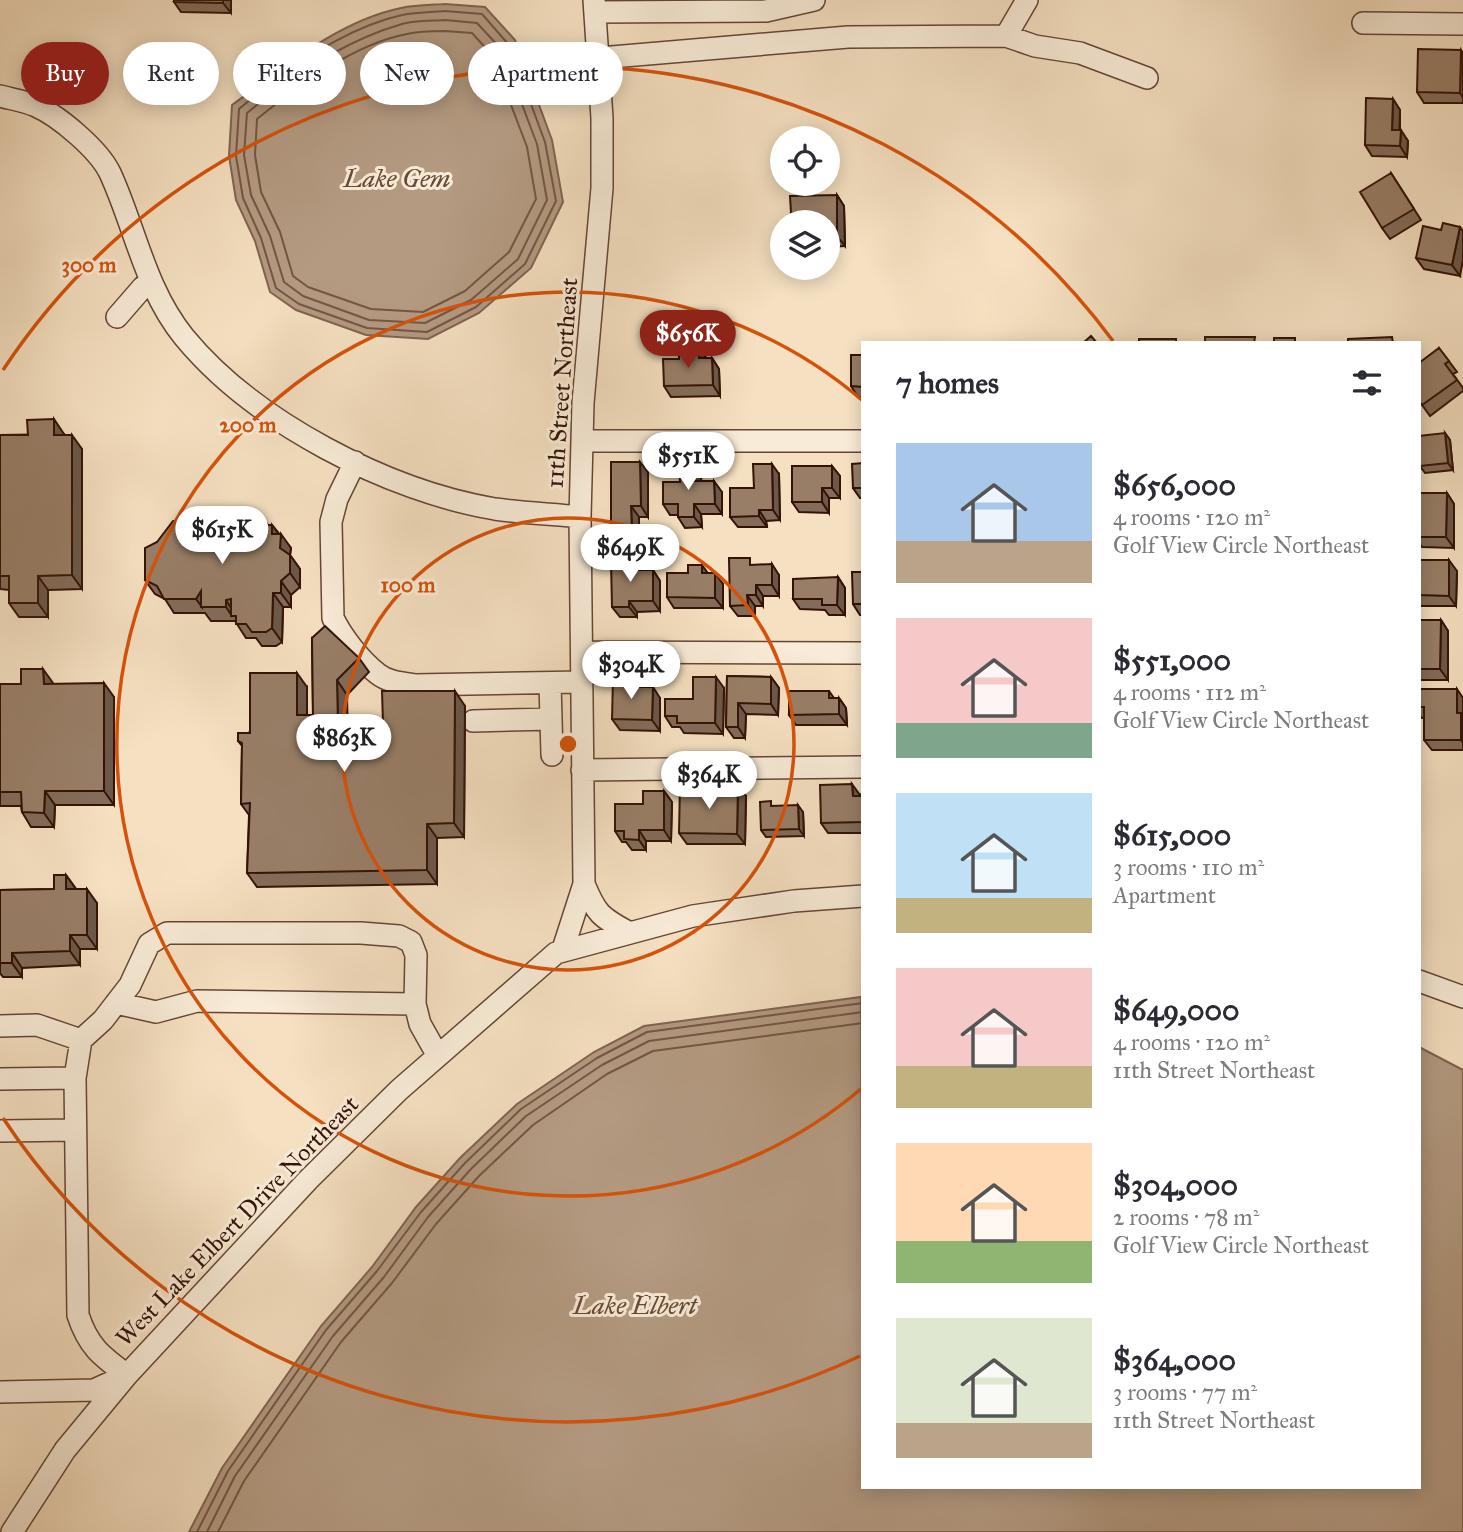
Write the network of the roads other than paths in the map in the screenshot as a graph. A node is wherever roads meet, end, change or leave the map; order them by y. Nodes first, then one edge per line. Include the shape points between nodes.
1 (814, 0) edge
2 (1027, 0) edge
3 (595, 6) edge
4 (1363, 23) dead end
5 (1463, 24) edge
6 (1006, 36) junction
7 (598, 42) edge
8 (623, 56) edge
9 (1147, 78) dead end
10 (0, 96) edge
11 (601, 105) edge
12 (152, 283) junction
13 (117, 317) dead end
14 (583, 441) junction
15 (861, 441) edge
16 (355, 462) junction
17 (580, 517) junction
18 (583, 653) junction
19 (861, 653) edge
20 (550, 682) junction
21 (583, 682) junction
22 (551, 719) junction
23 (473, 721) dead end
24 (552, 755) dead end
25 (861, 767) edge
26 (582, 771) junction
27 (584, 884) junction
28 (861, 896) edge
29 (628, 932) junction
30 (563, 949) junction
31 (1421, 982) edge
32 (1463, 997) edge
33 (116, 1003) junction
34 (415, 1004) junction
35 (0, 1026) edge
36 (81, 1040) junction
37 (438, 1056) junction
38 (75, 1078) junction
39 (0, 1079) edge
40 (74, 1130) junction
41 (0, 1131) edge
42 (127, 1375) junction
43 (0, 1392) edge
44 (12, 1532) edge

1 - 3 street via 766,11
2 - 6 street
3 - 7 street, 11th Street Northeast
4 - 5 street
6 - 8 street via 848,37
6 - 9 street via 1080,54
10 - 12 street via 36,106 75,132 109,170
11 - 14 street, 11th Street Northeast via 603,188
12 - 13 street
12 - 16 street via 184,336 229,381 293,429
14 - 15 street
14 - 17 street, 11th Street Northeast
16 - 17 street via 428,491 495,509
16 - 20 street via 331,522 333,618 339,631 378,674 395,682
17 - 18 street, 11th Street Northeast
18 - 19 street
18 - 21 street, 11th Street Northeast
20 - 21 street
20 - 22 street
21 - 26 street, 11th Street Northeast
22 - 23 street
22 - 24 street
25 - 26 street
26 - 27 street, 11th Street Northeast
27 - 29 street via 593,908 603,919
27 - 30 street, 11th Street Northeast
28 - 29 street via 794,901
29 - 30 street
30 - 37 street, West Lake Elbert Drive Northeast
31 - 32 street
33 - 34 street via 156,1012 197,1001
33 - 34 street via 149,944 167,933 360,933 399,936 411,942 416,954
33 - 36 street
34 - 37 street via 420,1024
35 - 36 street via 37,1025
36 - 38 street
37 - 42 street, West Lake Elbert Drive Northeast via 308,1180
38 - 39 street
38 - 40 street
40 - 41 street
40 - 42 street via 78,1315 85,1338
42 - 43 street via 94,1391
42 - 44 street, West Lake Elbert Drive Northeast via 65,1450

